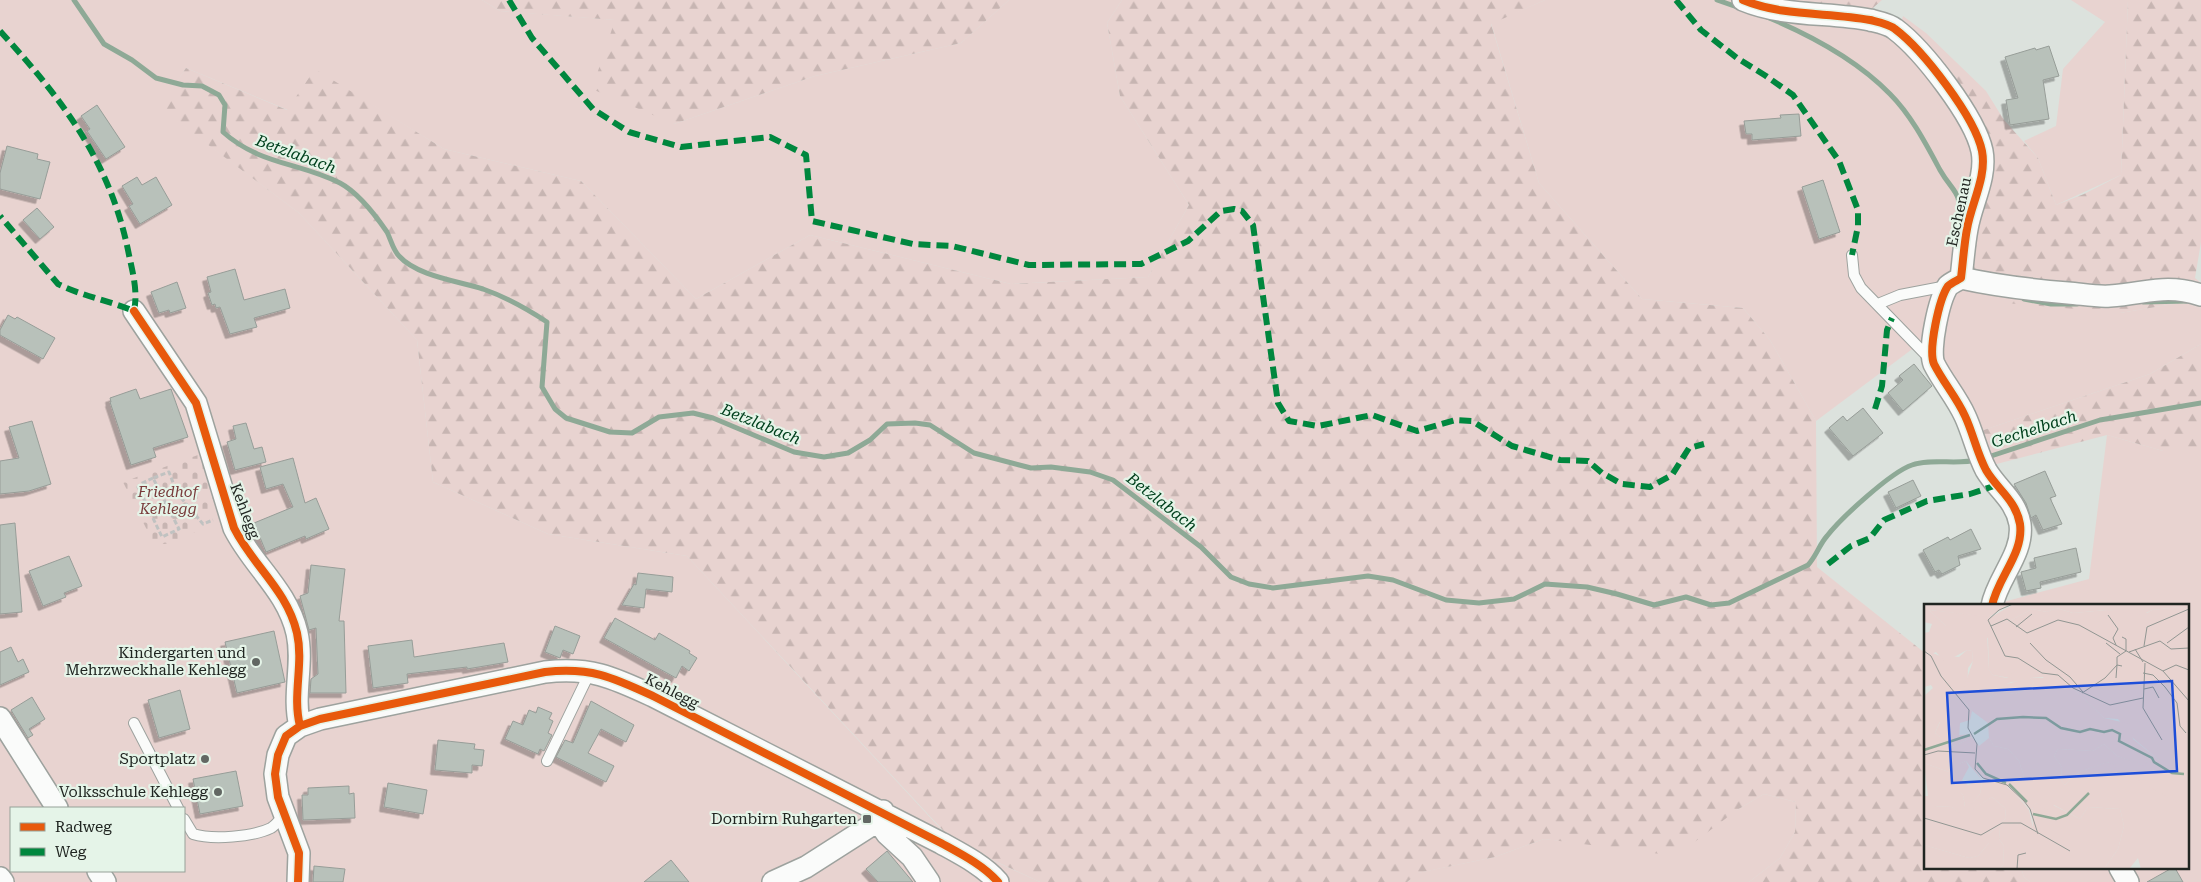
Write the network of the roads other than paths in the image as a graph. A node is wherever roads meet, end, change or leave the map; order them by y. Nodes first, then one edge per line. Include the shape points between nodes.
1 (1744, 0) edge
2 (1852, 256) dead end
3 (1955, 282) junction
4 (2201, 295) edge
5 (1878, 304) junction
6 (134, 311) dead end
7 (1933, 362) junction
8 (1993, 604) edge
9 (590, 672) junction
10 (0, 718) edge
11 (134, 723) dead end
12 (300, 726) junction
13 (547, 761) dead end
14 (56, 807) edge
15 (177, 807) edge
16 (285, 814) junction
17 (880, 816) junction
18 (185, 821) edge
19 (2121, 870) edge
20 (0, 878) edge
21 (3, 882) edge
22 (298, 882) edge
23 (773, 882) edge
24 (929, 882) edge
25 (998, 882) edge
26 (2128, 882) edge

1 - 3 street, Eschenau via 1798,13 1870,20 1894,27 1914,46 1951,92 1972,125 1982,152 1980,180
2 - 5 lane via 1854,275
3 - 4 street via 2072,294 2110,296 2164,288
3 - 5 lane via 1900,295
3 - 7 street, Eschenau via 1938,313
5 - 7 lane
6 - 12 street, Kehlegg via 196,403 234,528 243,547 282,595 298,635 296,709
7 - 8 street via 1965,415 1996,485 2007,494 2017,512 2019,540
9 - 12 street, Kehlegg via 545,672 320,719
9 - 13 lane
9 - 17 street, Kehlegg via 616,678 653,696
10 - 14 street
11 - 15 lane
12 - 16 street, Kehlegg via 286,736 274,774
16 - 18 lane via 271,828 242,836 206,838 193,834
16 - 22 street, Kehlegg via 299,853
17 - 23 street via 806,867
17 - 24 street, Kehlegg via 887,834 912,857
17 - 25 street, Kehlegg via 968,858
19 - 26 street
20 - 21 street

